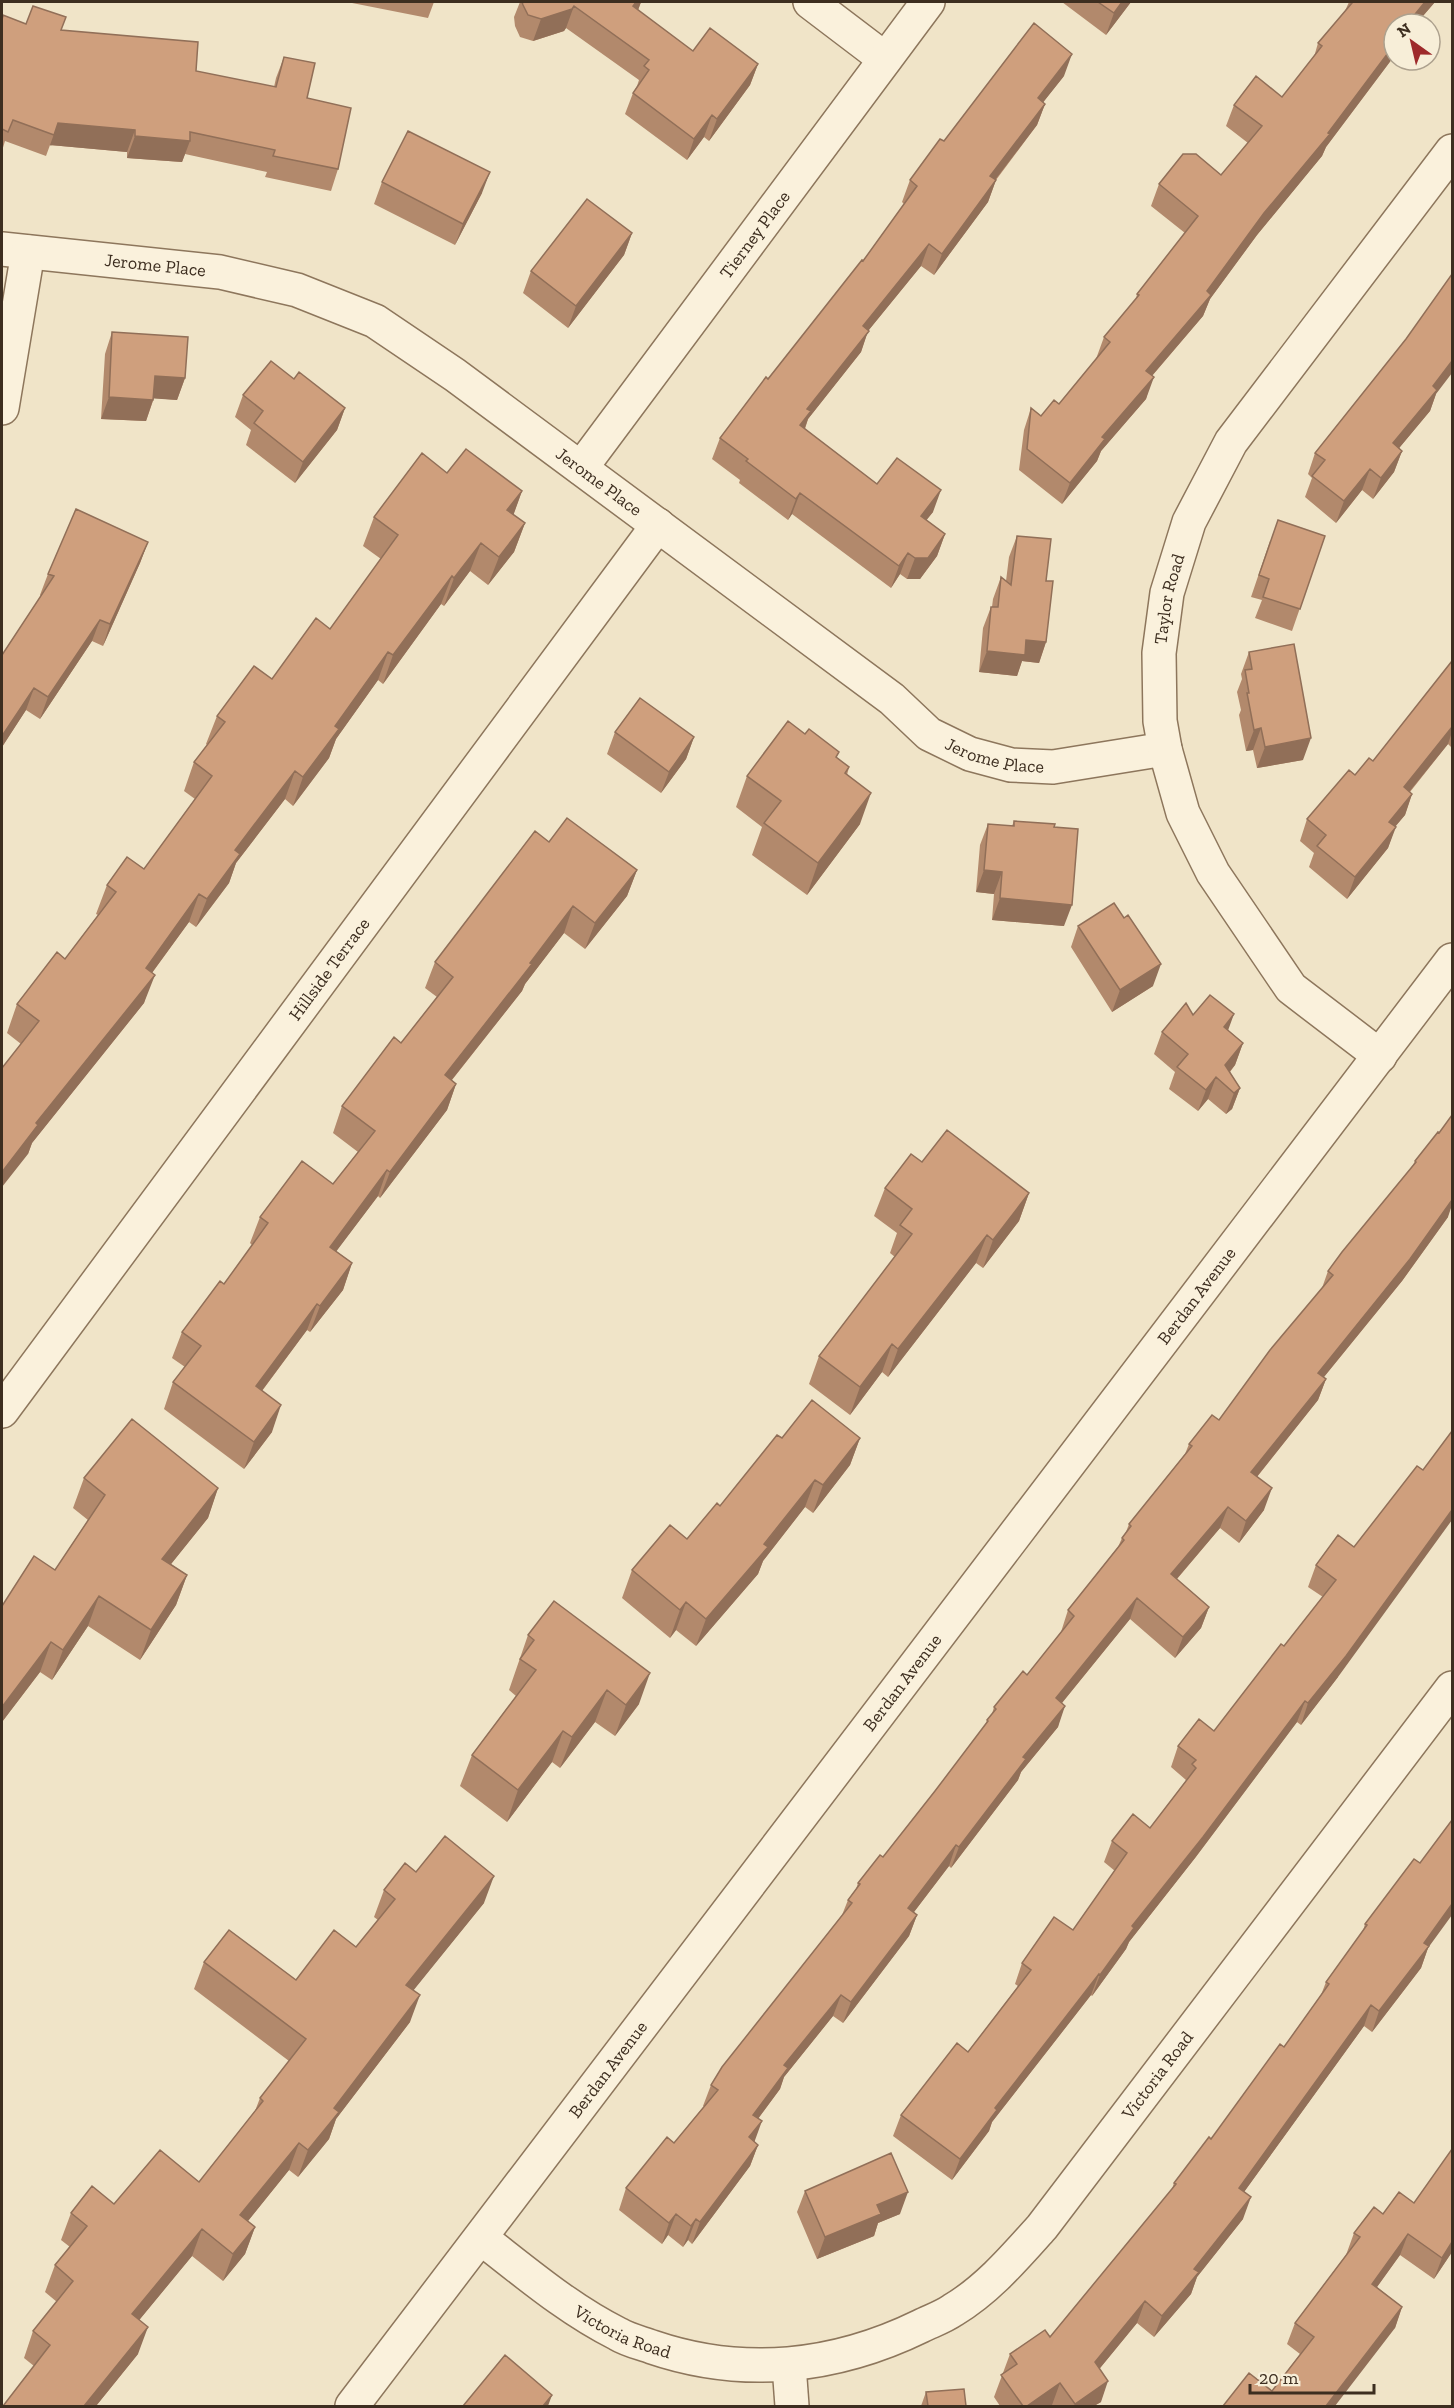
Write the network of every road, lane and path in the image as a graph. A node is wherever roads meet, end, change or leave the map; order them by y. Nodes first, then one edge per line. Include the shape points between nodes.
1 (810, 2) edge
2 (928, 2) edge
3 (885, 59) junction
4 (1452, 151) edge
5 (15, 250) edge
6 (2, 408) edge
7 (581, 468) junction
8 (658, 525) junction
9 (1165, 749) junction
10 (1452, 960) edge
11 (1380, 1056) junction
12 (2, 1411) edge
13 (1452, 1688) edge
14 (481, 2238) junction
15 (789, 2365) junction
16 (352, 2406) edge
17 (792, 2406) edge

1 - 3 street
2 - 3 street, Tierney Place
3 - 7 street, Tierney Place
4 - 9 street, Taylor Road via 1231,442 1189,522 1167,593 1159,653 1160,721
5 - 6 street
5 - 7 street, Jerome Place via 220,272 297,290 375,321
7 - 8 street, Jerome Place
8 - 9 street, Jerome Place via 892,699 929,734 970,754 1011,765 1053,767
8 - 12 street, Hillside Terrace
9 - 11 street, Taylor Road via 1183,813 1213,873 1291,988
10 - 11 street, Berdan Avenue
11 - 14 street, Berdan Avenue
13 - 15 street, Victoria Road via 1042,2227 1002,2273 953,2310 901,2336 854,2352
14 - 15 street, Victoria Road via 564,2302 619,2335 673,2354 731,2365
14 - 16 street, Berdan Avenue
15 - 17 street

